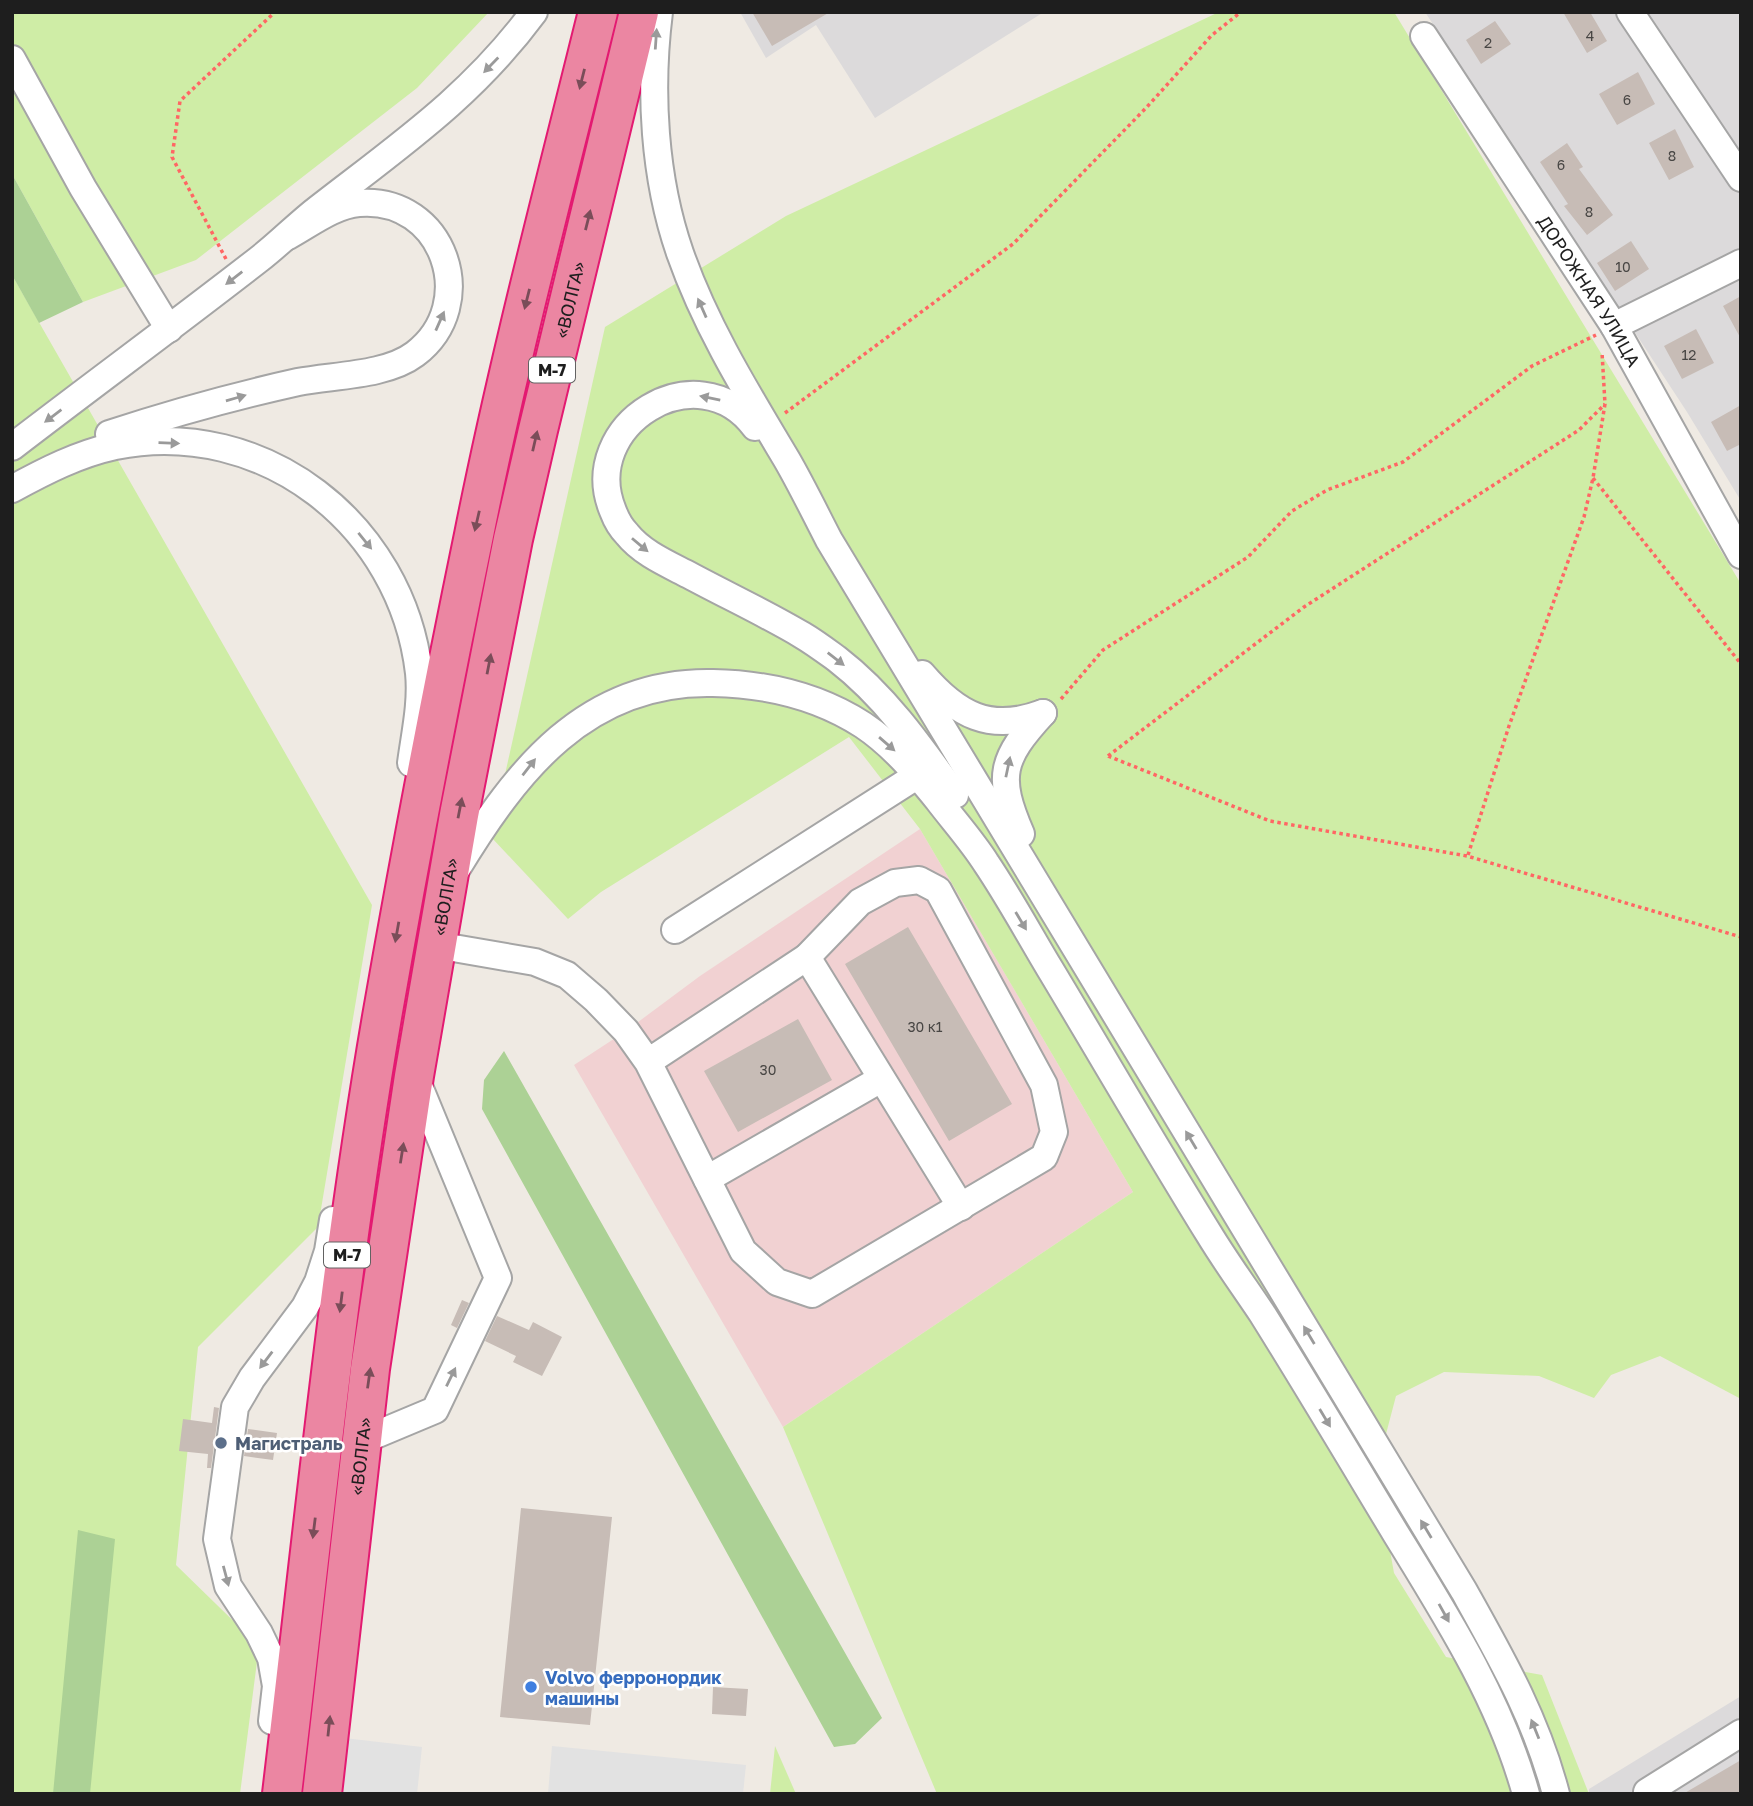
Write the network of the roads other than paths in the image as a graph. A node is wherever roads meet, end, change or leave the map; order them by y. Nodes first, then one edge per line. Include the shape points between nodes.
1 (534, 12) edge
2 (598, 12) edge
3 (639, 12) edge
4 (659, 12) edge
5 (1630, 12) edge
6 (1424, 36) dead end
7 (12, 59) edge
8 (1741, 178) edge
9 (288, 236) junction
10 (1741, 263) edge
11 (169, 329) junction
12 (1608, 330) junction
13 (12, 447) edge
14 (12, 481) edge
15 (12, 489) edge
16 (829, 540) junction
17 (1741, 555) edge
18 (882, 628) junction
19 (918, 775) junction
20 (986, 863) junction
21 (448, 883) junction
22 (406, 884) junction
23 (1059, 922) junction
24 (675, 930) dead end
25 (436, 945) junction
26 (807, 957) junction
27 (381, 1022) junction
28 (648, 1062) junction
29 (415, 1076) junction
30 (881, 1079) junction
31 (707, 1179) junction
32 (961, 1207) junction
33 (361, 1441) junction
34 (1741, 1733) edge
35 (266, 1794) edge
36 (282, 1794) edge
37 (322, 1794) edge
38 (1526, 1794) edge
39 (1556, 1794) edge
40 (1648, 1794) edge

1 -> 9 street via 497,59 451,105
2 -> 22 highway, «ВОЛГА» / М-7 via 474,532
21 -> 3 highway, «ВОЛГА» / М-7 via 516,526
16 -> 4 street via 743,388 679,252 659,160 655,105
5 - 8 street
6 - 12 street, ДОРОЖНАЯ УЛИЦА
7 - 11 street
9 -> 11 street
14 -> 9 street via 58,454 114,433 246,395 394,365 429,342 440,326 447,304 448,270 433,234 416,218 380,203 357,203 338,208
10 - 12 street
11 -> 13 street
12 - 17 street, ДОРОЖНАЯ УЛИЦА
15 -> 22 street via 61,463 115,446 193,444 227,449 299,479 352,524 388,573 410,629 419,674 406,794
16 - 18 street
16 -> 20 street via 753,425 734,406 713,397 690,394 666,399 642,412 612,448 607,489 613,512 627,534 650,554 804,636 872,691 909,732 956,797
18 - 23 street
23 -> 18 street via 1005,787 1012,752 1043,713 1003,721 961,711 942,697
19 - 20 street
21 -> 19 street via 477,835 539,755 592,713 653,688 689,682 779,689 830,707 864,726
19 - 24 street
20 -> 38 street via 1438,1602 1486,1687
21 - 25 highway, «ВОЛГА» / М-7
22 -> 27 highway, «ВОЛГА» / М-7
39 -> 23 street via 1529,1714 1491,1639
25 - 28 street via 535,962 568,975 626,1031
25 - 29 highway, «ВОЛГА» / М-7
26 - 28 street
26 - 30 street
26 - 32 street via 860,902 895,883 919,880 938,890 1044,1085 1054,1132 1044,1157
27 -> 35 street via 344,1152 328,1251 318,1282 235,1406 217,1539 229,1586 271,1658 276,1686
27 -> 36 highway, «ВОЛГА» / М-7 via 347,1253
28 - 31 street
33 -> 29 highway, «ВОЛГА» / М-7
33 -> 29 street via 435,1410 498,1278
30 - 31 street
30 - 32 street
31 - 32 street via 743,1251 777,1282 812,1294
37 -> 33 highway, «ВОЛГА» / М-7
34 - 40 street

